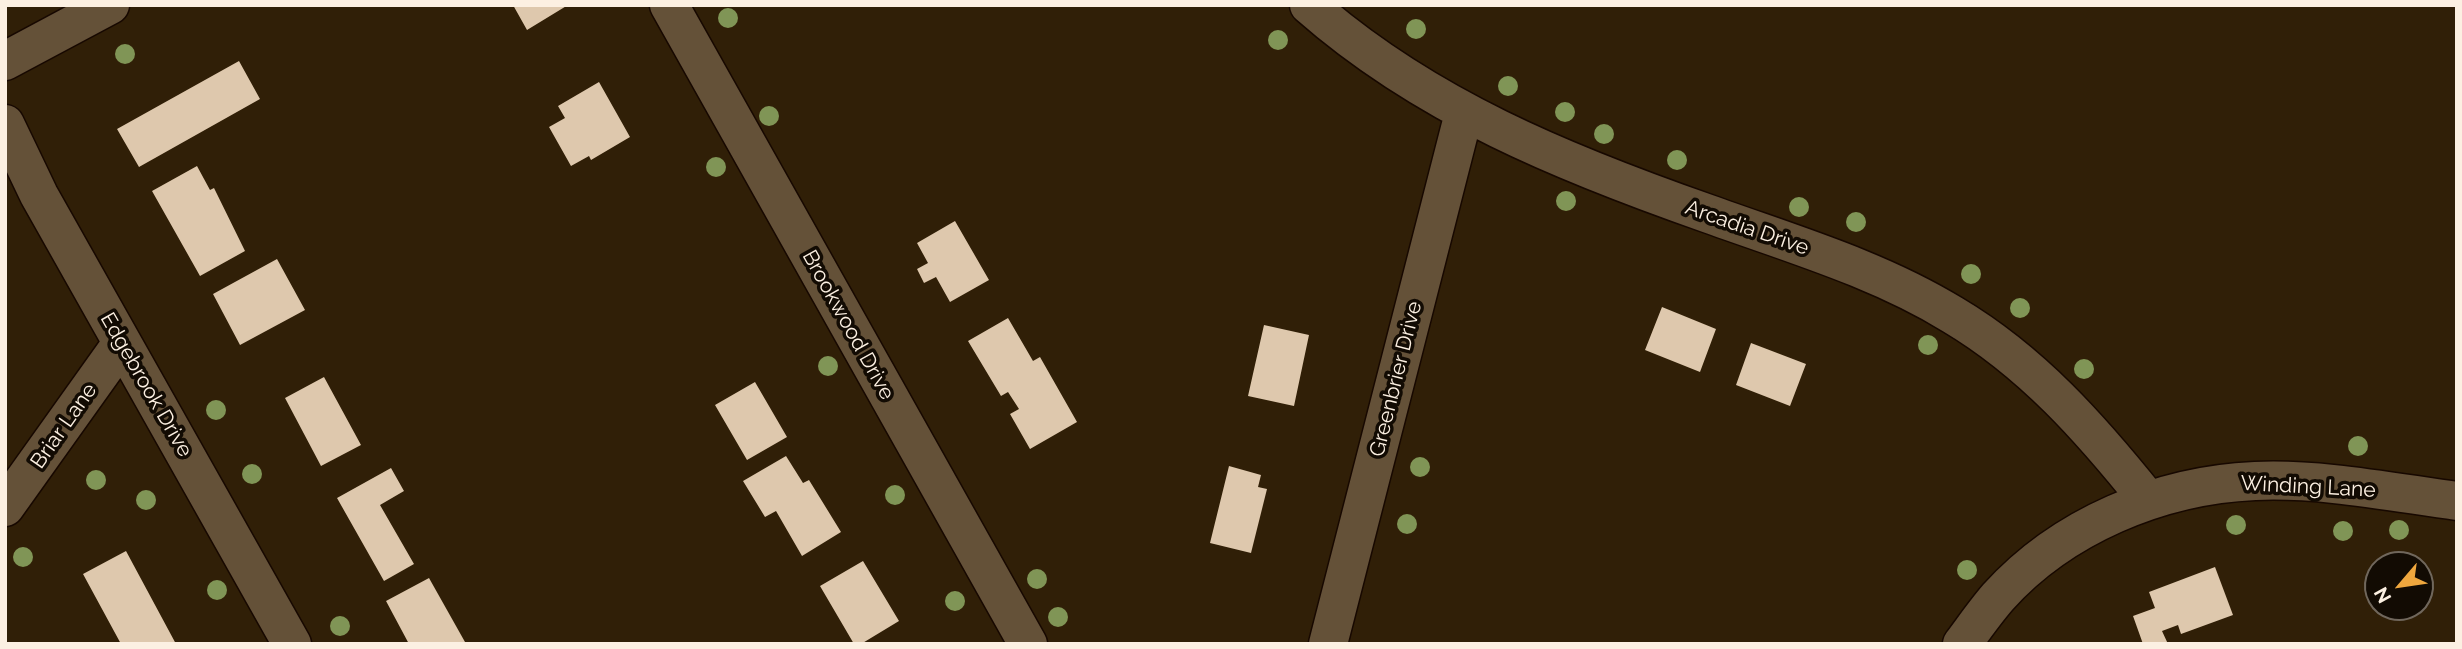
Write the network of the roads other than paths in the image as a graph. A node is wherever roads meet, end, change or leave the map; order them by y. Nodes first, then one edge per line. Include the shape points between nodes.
1 (110, 5) edge
2 (669, 5) edge
3 (1309, 5) edge
4 (5, 61) edge
5 (1464, 113) junction
6 (5, 124) edge
7 (122, 343) junction
8 (2148, 500) junction
9 (2457, 501) edge
10 (5, 506) edge
11 (292, 644) edge
12 (1028, 644) edge
13 (1328, 644) edge
14 (1962, 644) edge

1 - 4 street
2 - 12 street, Brookwood Drive
3 - 5 street, Arcadia Drive via 1402,75
5 - 8 street, Arcadia Drive via 1628,186 1903,287 1954,315 2003,348 2047,386 2104,444
5 - 13 street, Greenbrier Drive
6 - 7 street, Edgebrook Drive
7 - 10 street, Briar Lane
7 - 11 street, Edgebrook Drive
8 - 9 street, Winding Lane via 2211,485 2256,481
8 - 14 street, Winding Lane via 2089,526 2051,550 1999,596

